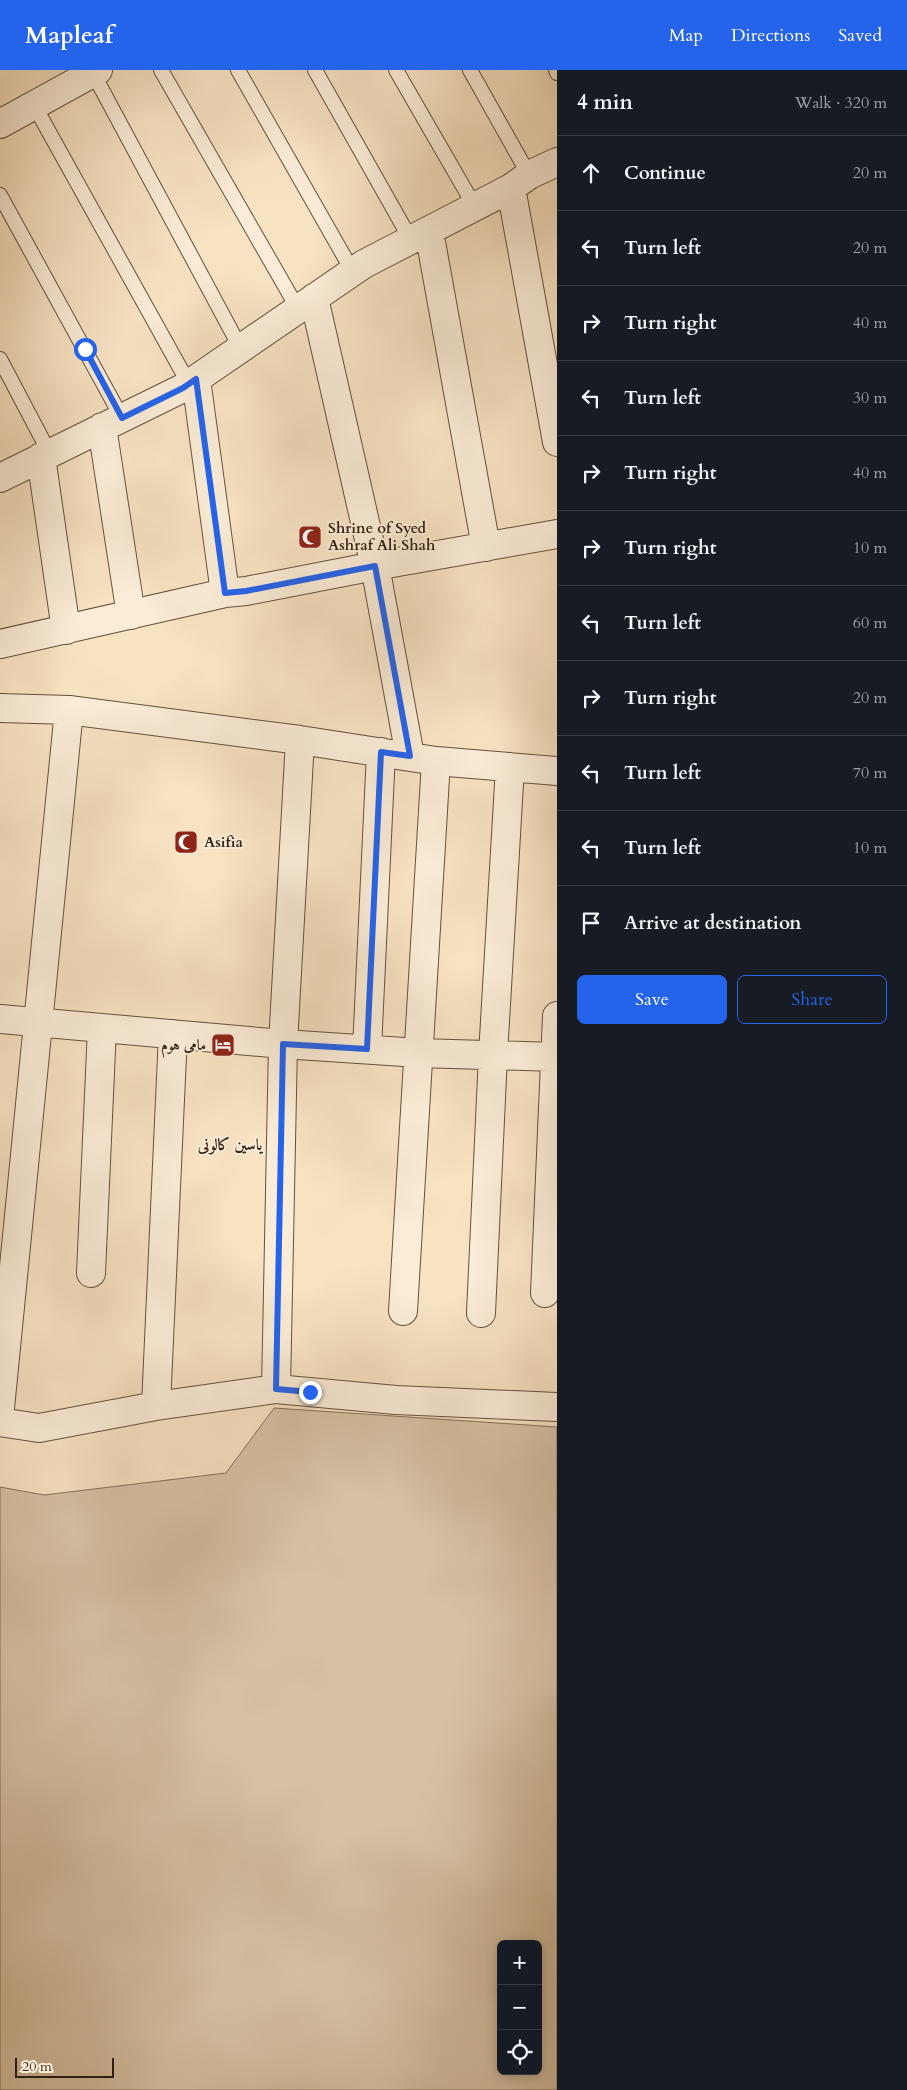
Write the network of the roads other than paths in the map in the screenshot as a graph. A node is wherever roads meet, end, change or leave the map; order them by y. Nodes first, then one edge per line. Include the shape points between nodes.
1 (161, 70) edge
2 (238, 70) edge
3 (315, 70) edge
4 (396, 70) edge
5 (470, 70) edge
6 (95, 71) edge
7 (34, 105) junction
8 (2, 118) edge
9 (557, 162) edge
10 (520, 182) junction
11 (0, 195) edge
12 (474, 207) junction
13 (420, 235) junction
14 (353, 272) junction
15 (306, 304) junction
16 (241, 348) junction
17 (0, 359) edge
18 (192, 382) junction
19 (112, 423) junction
20 (557, 442) edge
21 (46, 456) junction
22 (0, 478) edge
23 (557, 534) edge
24 (486, 546) junction
25 (375, 566) junction
26 (225, 593) junction
27 (131, 615) junction
28 (66, 630) junction
29 (0, 644) edge
30 (0, 708) edge
31 (69, 710) junction
32 (300, 740) junction
33 (381, 752) junction
34 (410, 756) junction
35 (436, 761) junction
36 (510, 767) junction
37 (557, 771) edge
38 (557, 1016) edge
39 (0, 1018) edge
40 (38, 1023) junction
41 (102, 1028) junction
42 (173, 1034) junction
43 (283, 1044) junction
44 (367, 1049) junction
45 (419, 1053) junction
46 (492, 1055) junction
47 (556, 1057) edge
48 (91, 1273) dead end
49 (546, 1293) dead end
50 (403, 1311) dead end
51 (481, 1313) dead end
52 (276, 1389) junction
53 (156, 1406) junction
54 (557, 1407) edge
55 (0, 1408) edge
56 (0, 1422) edge

1 - 15 lane
2 - 14 lane
3 - 13 lane
4 - 12 lane
5 - 10 lane
6 - 7 street
6 - 16 lane
7 - 8 street
7 - 18 lane
9 - 10 street
10 - 12 street
10 - 20 street
11 - 19 lane
12 - 13 street
13 - 14 street
13 - 24 street
14 - 15 street
15 - 16 street
15 - 25 street
16 - 18 street
17 - 21 lane
18 - 19 street
18 - 26 street
19 - 21 street
19 - 27 street
21 - 22 street
21 - 28 street
23 - 24 street
24 - 25 street
25 - 26 street
25 - 34 street
26 - 27 street
27 - 28 street
28 - 29 street
30 - 31 street
31 - 32 street
31 - 40 street
32 - 33 street
32 - 43 street
33 - 34 street
33 - 44 street
34 - 35 street
35 - 36 street
35 - 45 street
36 - 37 street
36 - 46 street
38 - 47 street
39 - 40 street
40 - 41 street
40 - 55 street
41 - 42 street
41 - 48 street
42 - 43 street
42 - 53 street
43 - 44 street
43 - 52 street
44 - 45 street
45 - 46 street
45 - 50 street
46 - 47 street
46 - 51 street
47 - 49 street
52 - 53 street
52 - 54 street via 396,1400
53 - 56 street via 39,1428

